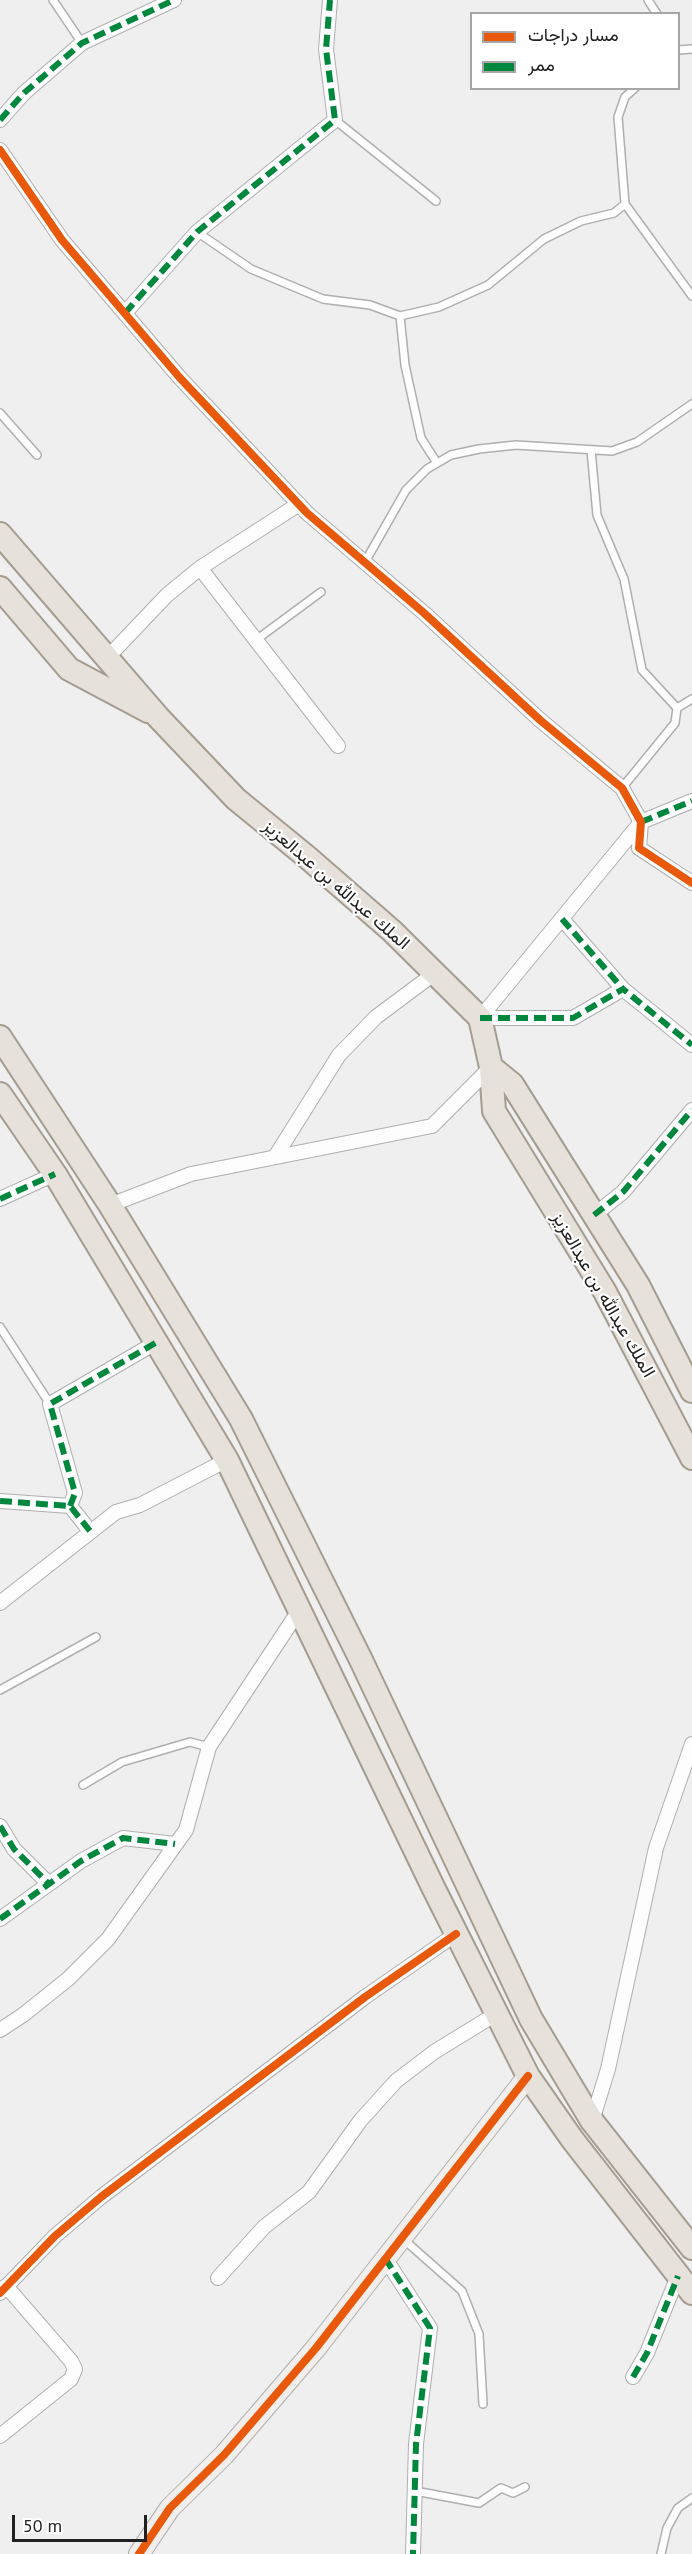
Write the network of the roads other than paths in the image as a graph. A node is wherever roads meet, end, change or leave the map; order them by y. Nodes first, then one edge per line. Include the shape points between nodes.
1 (53, 0) edge
2 (174, 0) edge
3 (330, 0) edge
4 (82, 44) junction
5 (633, 90) edge
6 (0, 120) edge
7 (335, 120) junction
8 (0, 150) edge
9 (436, 201) dead end
10 (625, 204) junction
11 (197, 232) junction
12 (692, 296) edge
13 (125, 313) junction
14 (400, 315) junction
15 (692, 404) edge
16 (0, 413) edge
17 (591, 450) junction
18 (37, 455) dead end
19 (437, 463) junction
20 (299, 504) junction
21 (0, 534) edge
22 (365, 562) junction
23 (200, 568) junction
24 (0, 588) edge
25 (321, 592) dead end
26 (255, 640) junction
27 (108, 657) junction
28 (692, 699) edge
29 (677, 708) junction
30 (158, 717) junction
31 (338, 746) dead end
32 (622, 788) junction
33 (692, 801) edge
34 (641, 822) junction
35 (692, 883) edge
36 (562, 919) junction
37 (435, 973) junction
38 (623, 989) junction
39 (480, 1018) junction
40 (0, 1037) edge
41 (692, 1045) edge
42 (491, 1067) junction
43 (0, 1094) edge
44 (692, 1110) edge
45 (275, 1157) junction
46 (55, 1173) junction
47 (0, 1199) edge
48 (110, 1205) junction
49 (594, 1215) junction
50 (86, 1223) junction
51 (0, 1327) edge
52 (157, 1342) junction
53 (692, 1391) edge
54 (50, 1404) junction
55 (692, 1458) edge
56 (226, 1460) junction
57 (0, 1501) edge
58 (70, 1506) junction
59 (90, 1531) junction
60 (0, 1603) edge
61 (300, 1609) junction
62 (96, 1637) dead end
63 (0, 1690) edge
64 (692, 1744) edge
65 (209, 1747) junction
66 (82, 1785) dead end
67 (0, 1826) edge
68 (175, 1844) junction
69 (49, 1884) junction
70 (0, 1919) edge
71 (456, 1934) junction
72 (496, 2014) junction
73 (0, 2030) edge
74 (528, 2076) junction
75 (592, 2121) junction
76 (572, 2139) junction
77 (402, 2238) junction
78 (692, 2248) edge
79 (385, 2258) junction
80 (218, 2278) dead end
81 (685, 2284) edge
82 (3, 2289) edge
83 (633, 2377) dead end
84 (483, 2404) dead end
85 (0, 2436) edge
86 (525, 2487) dead end
87 (415, 2491) junction
88 (692, 2498) edge
89 (139, 2554) edge
90 (412, 2554) edge
91 (661, 2554) edge

1 - 4 lane
2 - 4 street
3 - 7 street via 326,49
4 - 6 street via 24,93
5 - 10 lane via 625,97 618,117
7 - 9 lane
7 - 11 street
8 - 13 street via 62,240
10 - 12 lane
10 - 14 lane via 614,213 581,221 544,239 488,285 439,307
11 - 13 street
11 - 14 lane via 251,269 323,299 370,304
13 - 20 street via 180,378
14 - 19 lane via 405,365 421,438
15 - 17 lane via 637,442 612,451
16 - 18 lane
17 - 19 lane via 516,445 460,453
17 - 29 lane via 597,515 624,579 642,670
19 - 22 lane via 406,490
20 - 22 street
20 - 23 street
21 - 27 main road, الملك عبدالله بن عبدالعزيز
22 - 32 street via 540,720
23 - 26 street
23 - 27 street via 167,595
24 - 30 main road, الملك عبدالله بن عبدالعزيز via 69,669
25 - 26 lane
26 - 31 street
27 - 30 main road, الملك عبدالله بن عبدالعزيز
28 - 29 lane
29 - 32 lane via 675,723
30 - 37 main road, الملك عبدالله بن عبدالعزيز via 236,799 308,857
32 - 34 street
33 - 34 street
34 - 35 street via 639,848
34 - 36 street
36 - 38 street
36 - 39 street
37 - 39 main road, الملك عبدالله بن عبدالعزيز
37 - 45 street via 376,1017 339,1054
38 - 39 street via 573,1018
38 - 41 street
39 - 42 main road, الملك عبدالله بن عبدالعزيز
40 - 48 main road
42 - 45 street via 432,1126
42 - 49 main road, الملك عبدالله بن عبدالعزيز via 512,1084
42 - 55 main road, الملك عبدالله بن عبدالعزيز via 494,1111 605,1292
43 - 46 main road
44 - 49 street via 623,1192
45 - 48 street via 191,1174
46 - 47 street
46 - 50 main road
48 - 50 main road
48 - 75 main road via 241,1419 366,1670 531,2019
49 - 53 main road, الملك عبدالله بن عبدالعزيز via 638,1285
50 - 52 main road
51 - 54 lane
52 - 54 street
52 - 56 main road
54 - 58 street via 75,1493
56 - 59 street via 140,1505 116,1512
56 - 61 main road
57 - 58 street
58 - 59 street
59 - 60 street
61 - 65 street
61 - 71 main road
62 - 63 lane
64 - 75 street via 656,1848 608,2069
65 - 66 lane via 190,1742 122,1762
65 - 68 street via 186,1830
67 - 69 street via 14,1849
68 - 69 street via 123,1838
68 - 73 street via 108,1939 59,1986
69 - 70 street
71 - 72 main road
71 - 82 street via 365,1997 127,2177 55,2236
72 - 74 main road
72 - 80 street via 396,2081 360,2121 309,2192 264,2227
74 - 76 main road
74 - 77 street
75 - 76 main road
75 - 78 main road
76 - 81 main road
77 - 79 street
77 - 84 lane via 462,2291 479,2334
79 - 87 street via 430,2328 416,2444
79 - 89 street via 301,2366 224,2455 170,2508
81 - 83 street
82 - 85 street via 75,2369 71,2379
86 - 87 lane via 513,2493 501,2488 479,2503
87 - 90 street
88 - 91 lane via 678,2508 667,2528

